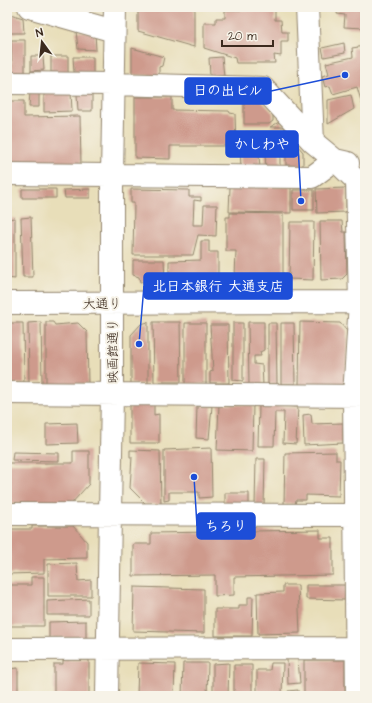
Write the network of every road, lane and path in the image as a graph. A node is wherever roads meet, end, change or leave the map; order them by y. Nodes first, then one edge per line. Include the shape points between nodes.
1 (29, 7) edge
2 (115, 7) edge
3 (308, 7) edge
4 (114, 30) junction
5 (7, 83) edge
6 (112, 84) junction
7 (313, 142) junction
8 (334, 160) junction
9 (365, 167) edge
10 (7, 174) edge
11 (112, 175) junction
12 (362, 302) edge
13 (7, 303) edge
14 (112, 303) junction
15 (7, 393) edge
16 (112, 393) junction
17 (360, 396) edge
18 (7, 514) edge
19 (110, 514) junction
20 (360, 515) edge
21 (361, 648) edge
22 (7, 649) edge
23 (108, 650) junction
24 (107, 696) edge
25 (357, 696) edge

1 - 4 street
2 - 4 street, 映画館通り
3 - 7 street
4 - 6 street, 映画館通り
5 - 6 street
6 - 7 street via 263,88
6 - 11 street, 映画館通り
7 - 8 street
8 - 9 street
8 - 11 street via 312,177
8 - 12 street via 357,181
10 - 11 street
11 - 14 street, 映画館通り
12 - 14 street, 大通り
12 - 17 street
13 - 14 street, 大通り
14 - 16 street, 映画館通り
15 - 16 street
16 - 17 street
16 - 19 street, 映画館通り
17 - 20 street
18 - 19 street
19 - 20 street
19 - 23 street, 映画館通り
20 - 21 street
21 - 23 street
21 - 25 street
22 - 23 street
23 - 24 street, 映画館通り

